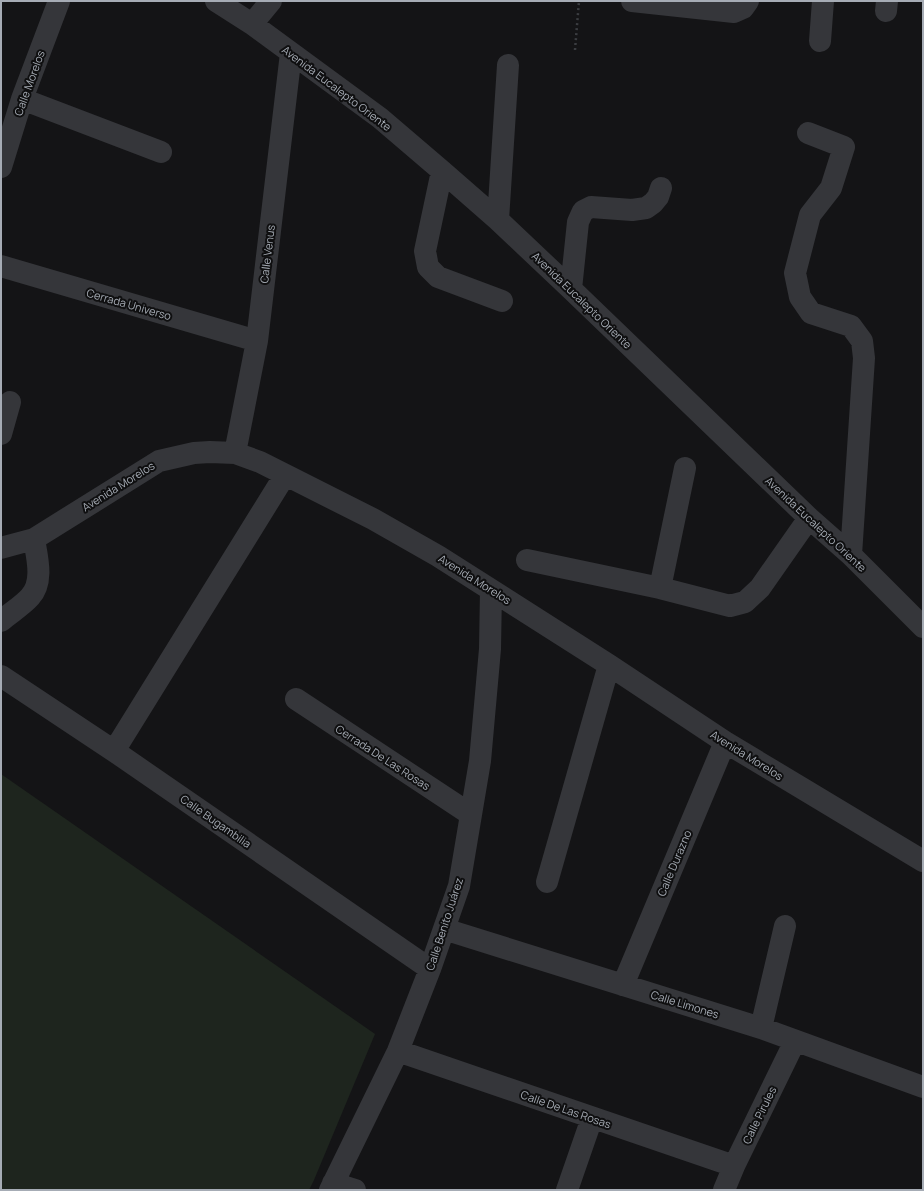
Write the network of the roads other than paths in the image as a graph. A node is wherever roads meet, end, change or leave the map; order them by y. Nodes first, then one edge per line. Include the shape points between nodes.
1 (59, 1) edge
2 (216, 1) edge
3 (271, 1) edge
4 (632, 1) edge
5 (823, 1) edge
6 (746, 5) edge
7 (252, 24) junction
8 (820, 41) dead end
9 (291, 52) junction
10 (508, 65) dead end
11 (22, 99) junction
12 (808, 133) dead end
13 (161, 152) dead end
14 (1, 167) edge
15 (442, 171) junction
16 (661, 188) dead end
17 (498, 220) junction
18 (1, 266) edge
19 (571, 289) junction
20 (502, 301) dead end
21 (257, 341) junction
22 (10, 402) dead end
23 (1, 434) edge
24 (235, 454) junction
25 (684, 468) dead end
26 (285, 475) junction
27 (809, 518) junction
28 (34, 538) junction
29 (1, 548) edge
30 (851, 555) junction
31 (527, 560) dead end
32 (660, 588) junction
33 (491, 590) junction
34 (1, 621) edge
35 (923, 627) edge
36 (609, 665) junction
37 (1, 676) edge
38 (296, 699) dead end
39 (725, 742) junction
40 (114, 751) junction
41 (470, 814) junction
42 (923, 861) edge
43 (547, 882) dead end
44 (785, 926) dead end
45 (444, 929) junction
46 (430, 969) junction
47 (623, 985) junction
48 (761, 1028) junction
49 (795, 1041) junction
50 (398, 1051) junction
51 (923, 1087) edge
52 (592, 1118) junction
53 (734, 1166) junction
54 (331, 1186) edge
55 (355, 1190) edge
56 (567, 1190) edge
57 (724, 1190) edge

1 - 11 street, Calle Morelos
2 - 7 street, Avenida Eucalepto Oriente
3 - 7 street
4 - 6 street via 734,12
5 - 8 street
7 - 9 street, Avenida Eucalepto Oriente
9 - 15 street, Avenida Eucalepto Oriente via 380,118
9 - 21 street, Calle Venus
10 - 17 street
11 - 13 street
11 - 14 street, Calle Morelos
12 - 30 street via 844,147 831,188 810,215 795,273 800,298 811,313 852,326 862,341 864,358
15 - 17 street, Avenida Eucalepto Oriente
15 - 20 street via 425,251 428,266 438,277
16 - 19 street via 658,197 646,208 632,210 591,207 583,211 578,222
17 - 19 street, Avenida Eucalepto Oriente
18 - 21 street, Cerrada Universo
19 - 27 street, Avenida Eucalepto Oriente
21 - 24 street, Calle Venus
22 - 23 street
24 - 26 street, Avenida Morelos via 260,462
24 - 28 street, Avenida Morelos via 194,453 159,461
25 - 32 street
26 - 33 street, Avenida Morelos via 379,523
26 - 40 street
27 - 30 street, Avenida Eucalepto Oriente
27 - 32 street via 760,588 745,602 730,606
28 - 29 street, Avenida Morelos
28 - 34 street via 38,581 35,590
30 - 35 street, Avenida Eucalepto Oriente
31 - 32 street
33 - 36 street, Avenida Morelos
33 - 41 street, Calle Benito Juárez via 485,711 480,761
36 - 39 street, Avenida Morelos
36 - 43 street
37 - 40 street, Calle Bugambilia
38 - 41 street, Cerrada De Las Rosas
39 - 42 street, Avenida Morelos
39 - 47 street, Calle Durazno
40 - 46 street, Calle Bugambilia
41 - 45 street, Calle Benito Juárez via 459,886
44 - 48 street
45 - 46 street, Calle Benito Juárez
45 - 47 street, Calle Limones
46 - 50 street, Calle Benito Juárez
47 - 48 street, Calle Limones
48 - 49 street, Calle Limones
49 - 51 street, Calle Limones
49 - 53 street, Calle Pirules
50 - 52 street, Calle De Las Rosas
50 - 54 street, Calle Benito Juárez
52 - 53 street, Calle De Las Rosas
52 - 56 street
53 - 57 street, Calle Pirules
54 - 55 street

